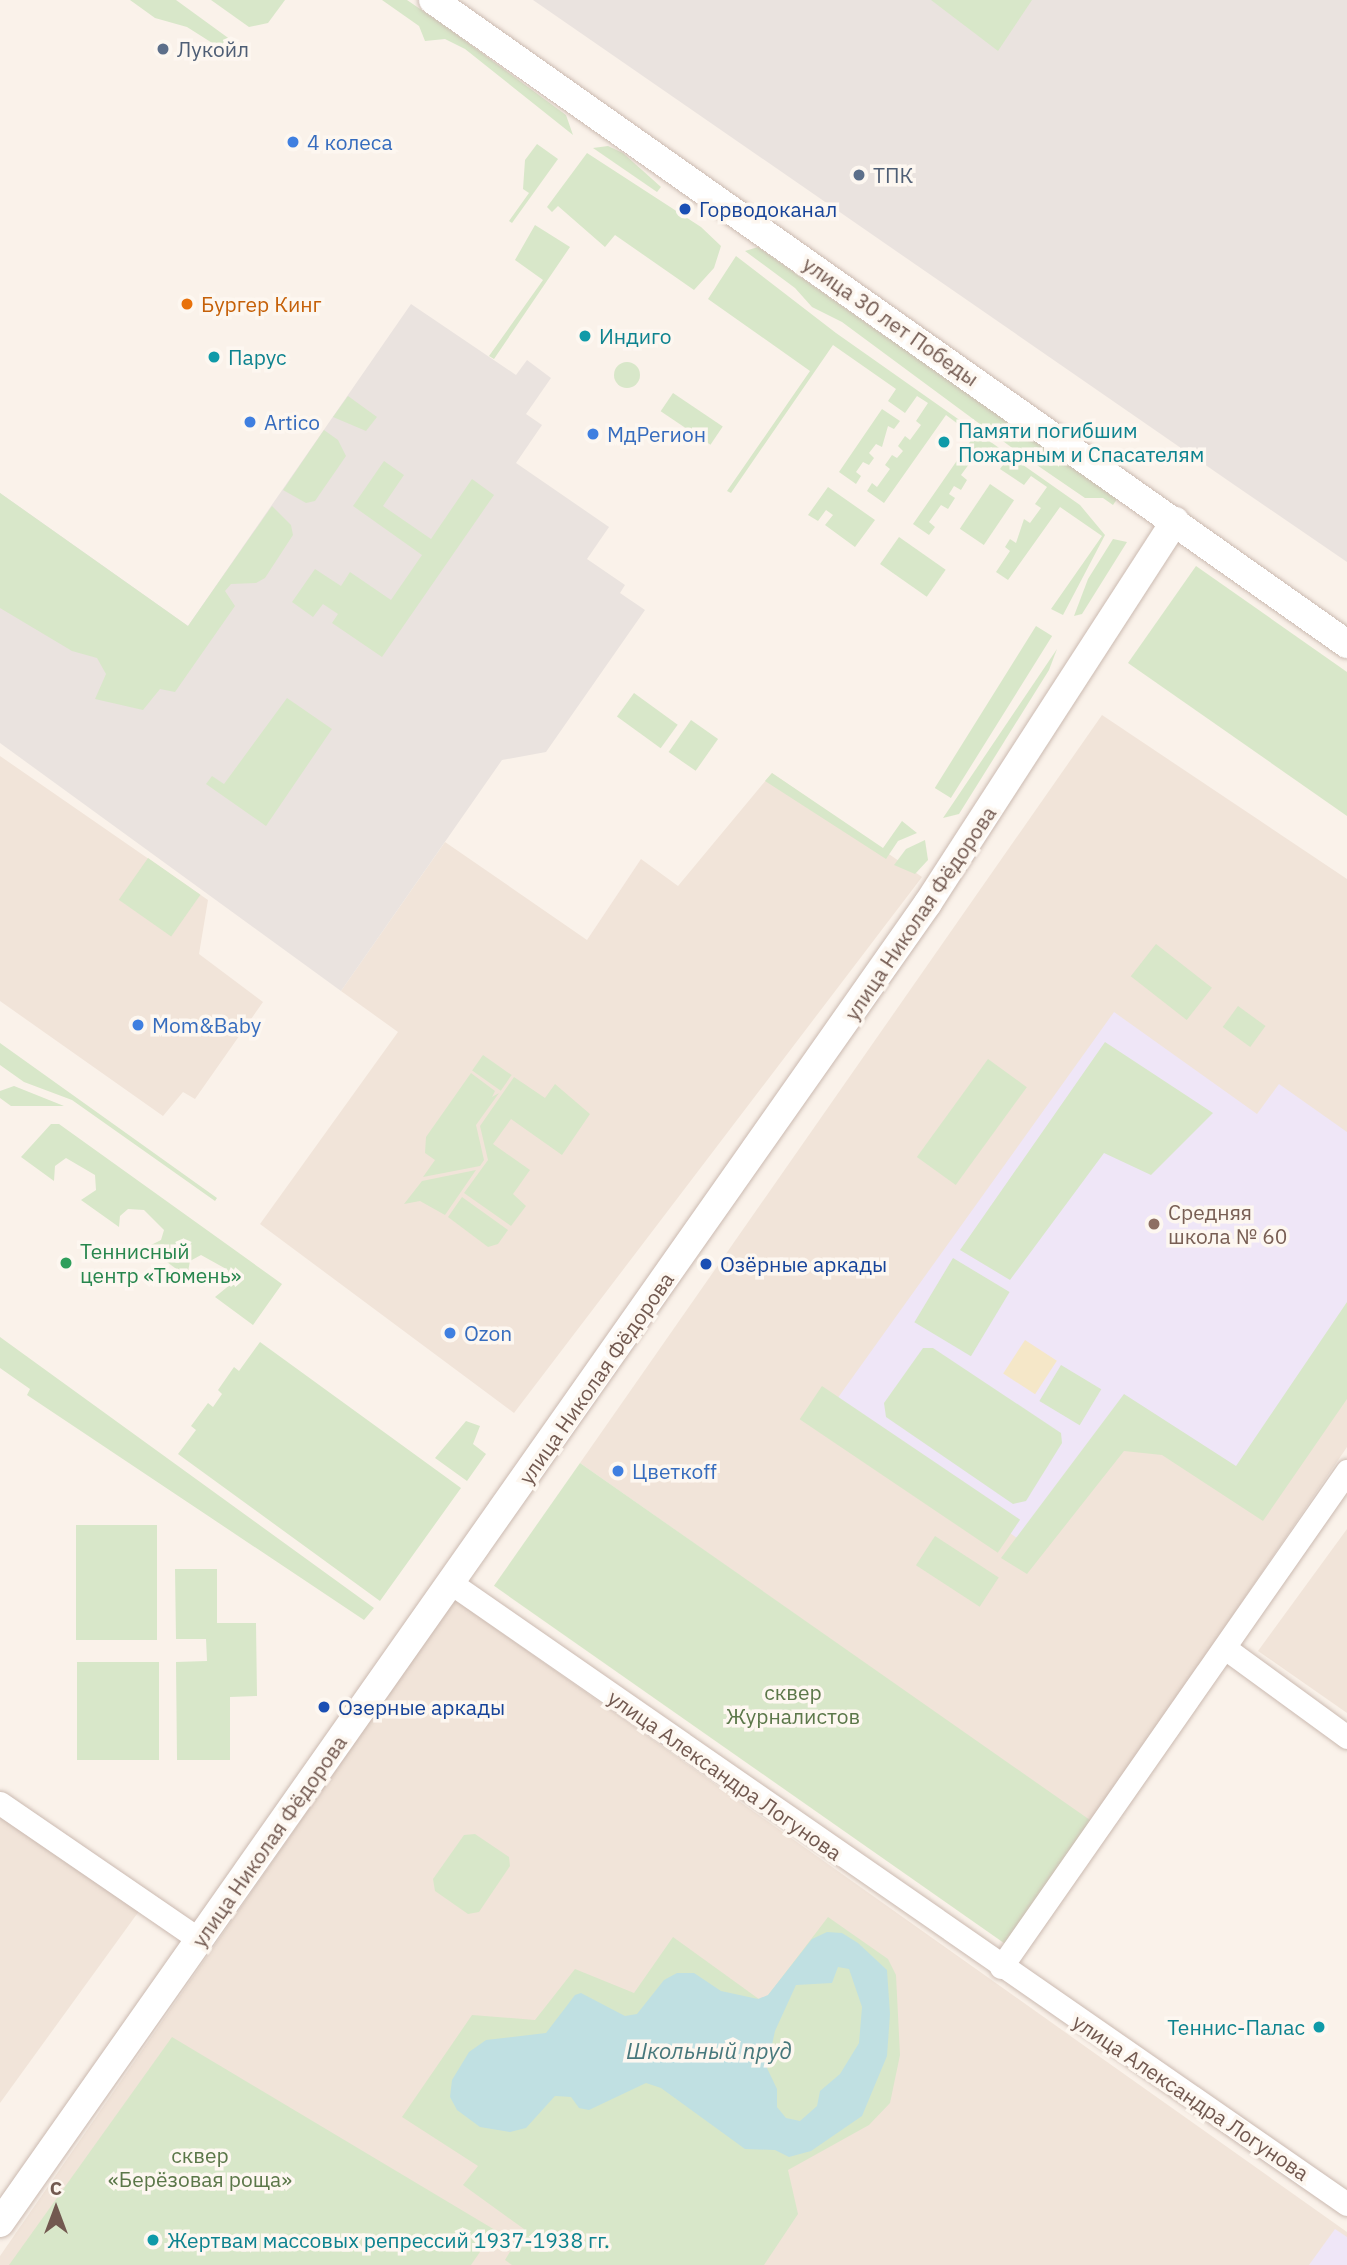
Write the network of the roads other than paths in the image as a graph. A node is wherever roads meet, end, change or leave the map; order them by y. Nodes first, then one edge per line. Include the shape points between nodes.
1 (433, 0) edge
2 (1175, 521) junction
3 (1347, 644) edge
4 (1347, 1471) edge
5 (451, 1583) junction
6 (1224, 1648) junction
7 (1347, 1737) edge
8 (0, 1802) edge
9 (200, 1940) junction
10 (1000, 1967) junction
11 (1347, 2204) edge
12 (0, 2223) edge

1 - 2 street, улица 30 лет Победы
2 - 3 street, улица 30 лет Победы
2 - 5 street, улица Николая Фёдорова via 928,903
4 - 6 street
5 - 9 street, улица Николая Фёдорова
5 - 10 street, улица Александра Логунова
6 - 7 street
6 - 10 street
8 - 9 street
9 - 12 street, улица Николая Фёдорова
10 - 11 street, улица Александра Логунова

